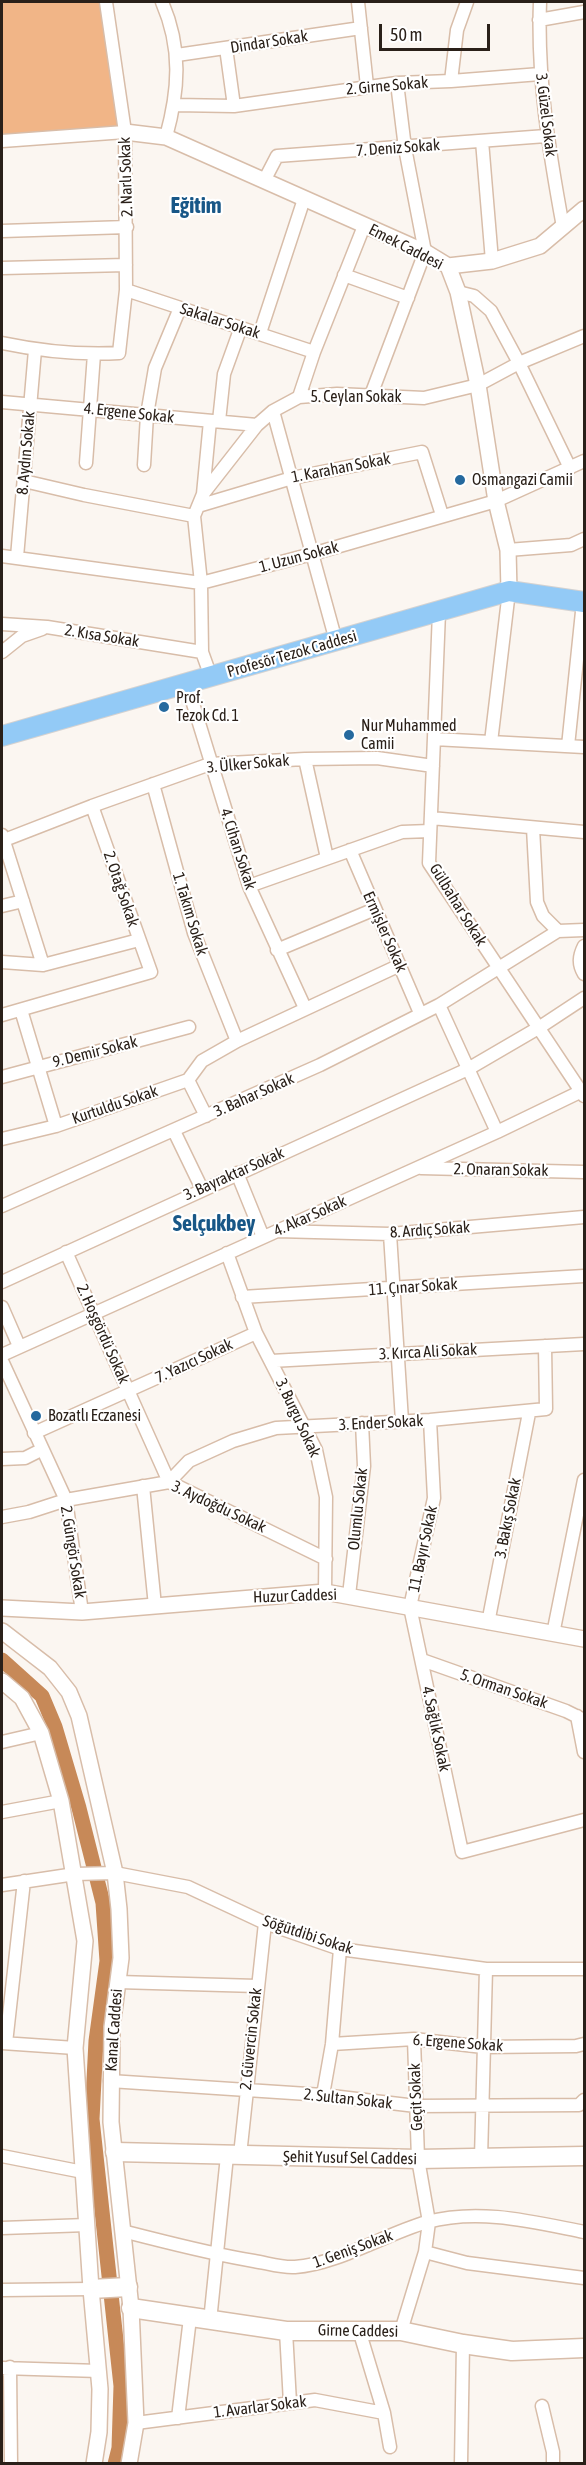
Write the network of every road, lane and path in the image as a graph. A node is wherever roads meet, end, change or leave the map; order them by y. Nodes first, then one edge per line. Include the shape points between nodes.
1 (106, 2) edge
2 (162, 2) edge
3 (357, 2) edge
4 (467, 2) edge
5 (540, 2) edge
6 (585, 12) edge
7 (539, 20) junction
8 (361, 28) junction
9 (226, 48) junction
10 (177, 55) junction
11 (540, 74) junction
12 (451, 81) junction
13 (397, 83) junction
14 (367, 86) junction
15 (175, 105) junction
16 (234, 106) junction
17 (125, 132) junction
18 (546, 136) junction
19 (166, 137) junction
20 (2, 141) edge
21 (482, 141) junction
22 (405, 148) junction
23 (264, 181) junction
24 (304, 199) junction
25 (585, 209) edge
26 (127, 226) junction
27 (364, 226) junction
28 (563, 227) junction
29 (2, 231) edge
30 (425, 252) junction
31 (492, 261) junction
32 (126, 265) junction
33 (448, 266) junction
34 (2, 268) edge
35 (344, 275) junction
36 (126, 290) junction
37 (458, 292) junction
38 (408, 298) junction
39 (180, 308) junction
40 (241, 327) junction
41 (260, 333) junction
42 (585, 336) edge
43 (2, 343) edge
44 (35, 350) junction
45 (314, 352) junction
46 (94, 354) junction
47 (519, 363) junction
48 (478, 385) junction
49 (371, 395) junction
50 (299, 397) junction
51 (2, 402) edge
52 (30, 404) junction
53 (91, 408) junction
54 (273, 411) junction
55 (147, 415) junction
56 (215, 421) junction
57 (257, 425) junction
58 (585, 461) edge
59 (86, 463) dead end
60 (144, 465) dead end
61 (570, 468) junction
62 (292, 478) junction
63 (24, 480) junction
64 (204, 494) junction
65 (496, 501) junction
66 (196, 511) junction
67 (442, 515) junction
68 (585, 539) edge
69 (508, 550) junction
70 (312, 554) junction
71 (2, 556) edge
72 (18, 557) junction
73 (201, 583) junction
74 (509, 591) junction
75 (584, 602) edge
76 (439, 612) junction
77 (2, 624) edge
78 (47, 627) junction
79 (336, 641) junction
80 (2, 652) edge
81 (202, 652) junction
82 (211, 677) junction
83 (187, 684) junction
84 (2, 736) edge
85 (434, 739) junction
86 (491, 742) junction
87 (568, 746) junction
88 (585, 747) edge
89 (305, 759) junction
90 (210, 764) junction
91 (433, 766) junction
92 (153, 784) junction
93 (92, 806) junction
94 (430, 824) junction
95 (533, 828) junction
96 (585, 832) edge
97 (2, 839) edge
98 (350, 850) junction
99 (327, 858) junction
100 (249, 886) junction
101 (23, 901) junction
102 (2, 906) edge
103 (375, 909) junction
104 (585, 930) edge
105 (558, 931) junction
106 (139, 940) junction
107 (585, 946) edge
108 (277, 950) junction
109 (2, 962) edge
110 (400, 964) junction
111 (43, 965) junction
112 (500, 969) junction
113 (585, 974) edge
114 (585, 998) edge
115 (439, 1005) junction
116 (305, 1008) junction
117 (21, 1010) junction
118 (420, 1013) junction
119 (2, 1015) edge
120 (189, 1027) dead end
121 (540, 1028) junction
122 (237, 1041) junction
123 (38, 1066) junction
124 (468, 1069) junction
125 (2, 1077) edge
126 (188, 1080) junction
127 (584, 1092) edge
128 (206, 1116) junction
129 (56, 1126) junction
130 (174, 1131) junction
131 (497, 1132) junction
132 (2, 1139) edge
133 (417, 1168) junction
134 (585, 1172) edge
135 (237, 1173) junction
136 (202, 1189) junction
137 (2, 1206) edge
138 (585, 1217) edge
139 (269, 1234) junction
140 (390, 1234) junction
141 (66, 1252) junction
142 (227, 1253) junction
143 (585, 1276) edge
144 (2, 1282) edge
145 (393, 1288) junction
146 (242, 1298) junction
147 (2, 1307) edge
148 (94, 1314) junction
149 (256, 1333) junction
150 (585, 1344) edge
151 (20, 1346) junction
152 (545, 1346) junction
153 (2, 1354) edge
154 (398, 1354) junction
155 (2, 1361) edge
156 (271, 1361) junction
157 (129, 1391) junction
158 (529, 1413) junction
159 (430, 1420) junction
160 (402, 1421) junction
161 (362, 1423) junction
162 (305, 1427) junction
163 (34, 1433) junction
164 (41, 1450) junction
165 (2, 1459) edge
166 (585, 1480) edge
167 (169, 1482) junction
168 (143, 1486) junction
169 (66, 1500) junction
170 (2, 1517) edge
171 (326, 1559) junction
172 (325, 1592) junction
173 (349, 1595) junction
174 (155, 1606) junction
175 (410, 1606) junction
176 (2, 1608) edge
177 (82, 1612) junction
178 (488, 1623) junction
179 (2, 1631) edge
180 (553, 1634) junction
181 (585, 1639) edge
182 (422, 1660) junction
183 (2, 1681) edge
184 (581, 1718) edge
185 (41, 1733) junction
186 (2, 1742) edge
187 (585, 1752) edge
188 (61, 1801) junction
189 (2, 1812) edge
190 (585, 1820) edge
191 (112, 1873) junction
192 (80, 1874) junction
193 (24, 1881) junction
194 (2, 1885) edge
195 (265, 1923) junction
196 (340, 1949) junction
197 (486, 1969) junction
198 (585, 1969) edge
199 (118, 1982) junction
200 (257, 1986) junction
201 (414, 2039) junction
202 (4, 2043) edge
203 (332, 2044) junction
204 (585, 2044) edge
205 (483, 2047) junction
206 (75, 2048) junction
207 (110, 2081) junction
208 (246, 2090) junction
209 (324, 2095) junction
210 (585, 2100) edge
211 (416, 2106) junction
212 (482, 2106) junction
213 (115, 2152) junction
214 (2, 2156) edge
215 (234, 2156) junction
216 (585, 2156) edge
217 (481, 2158) junction
218 (418, 2159) junction
219 (83, 2172) junction
220 (429, 2222) junction
221 (87, 2225) junction
222 (2, 2228) edge
223 (122, 2231) junction
224 (585, 2232) edge
225 (425, 2252) junction
226 (218, 2255) junction
227 (585, 2278) edge
228 (128, 2287) junction
229 (91, 2289) junction
230 (2, 2290) edge
231 (131, 2308) junction
232 (190, 2318) junction
233 (210, 2321) junction
234 (359, 2330) junction
235 (286, 2331) junction
236 (400, 2331) junction
237 (463, 2344) junction
238 (585, 2348) edge
239 (6, 2368) edge
240 (99, 2371) junction
241 (290, 2403) junction
242 (542, 2406) dead end
243 (384, 2413) junction
244 (178, 2418) junction
245 (136, 2423) junction
246 (390, 2447) dead end
247 (10, 2463) edge
248 (93, 2463) edge
249 (129, 2463) edge
250 (462, 2463) edge
251 (554, 2463) edge

1 - 17 street, 2. Narlı Sokak
2 - 10 street via 172,26
3 - 8 street
4 - 12 street via 457,30
5 - 7 street, 3. Güzel Sokak
6 - 7 street
7 - 11 street, 3. Güzel Sokak
8 - 9 street, Dindar Sokak
8 - 14 street
9 - 10 street, Dindar Sokak
9 - 16 street
10 - 15 street
11 - 12 street, 2. Girne Sokak
11 - 18 street, 3. Güzel Sokak
12 - 13 street, 2. Girne Sokak
13 - 14 street, 2. Girne Sokak
13 - 22 street
14 - 16 street, 2. Girne Sokak
15 - 16 street, 2. Girne Sokak
15 - 19 street
17 - 19 street, Emek Caddesi
17 - 20 street
17 - 26 street, 2. Narlı Sokak
18 - 21 street, 7. Deniz Sokak
18 - 28 street, 3. Güzel Sokak
19 - 23 street, Emek Caddesi
21 - 22 street, 7. Deniz Sokak
21 - 31 street
22 - 23 street, 7. Deniz Sokak via 277,156
22 - 30 street
23 - 24 street, Emek Caddesi
24 - 27 street, Emek Caddesi
24 - 41 street
25 - 28 street
26 - 29 street
26 - 32 street, 2. Narlı Sokak
27 - 30 street, Emek Caddesi
27 - 35 street
28 - 31 street via 540,246
30 - 33 street, Emek Caddesi
30 - 38 street
31 - 33 street
32 - 34 street
32 - 36 street, 2. Narlı Sokak
33 - 37 street, Emek Caddesi
35 - 38 street
35 - 45 street
36 - 39 street, Sakalar Sokak
36 - 46 street, 2. Narlı Sokak via 119,353
37 - 47 street via 474,296 486,305
37 - 48 street, Emek Caddesi
38 - 49 street
39 - 40 street, Sakalar Sokak
39 - 55 street via 155,368
40 - 41 street, Sakalar Sokak
40 - 56 street, 5. Ceylan Sokak via 224,374
41 - 45 street, Sakalar Sokak
42 - 47 street, 5. Ceylan Sokak
43 - 44 street
44 - 46 street
44 - 52 street, 8. Aydın Sokak
45 - 50 street
46 - 53 street
47 - 48 street, 5. Ceylan Sokak
47 - 61 street
48 - 49 street, 5. Ceylan Sokak via 424,398
48 - 65 street, Emek Caddesi
49 - 50 street, 5. Ceylan Sokak
50 - 54 street, 5. Ceylan Sokak
51 - 52 street, 4. Ergene Sokak
52 - 53 street, 4. Ergene Sokak
52 - 63 street, 8. Aydın Sokak
53 - 55 street, 4. Ergene Sokak
53 - 59 street
54 - 57 street, 5. Ceylan Sokak
54 - 62 street
55 - 56 street, 4. Ergene Sokak
55 - 60 street
56 - 57 street, 4. Ergene Sokak
56 - 64 street, 5. Ceylan Sokak
57 - 64 street, 5. Ceylan Sokak
58 - 61 street, 1. Uzun Sokak
61 - 65 street, 1. Uzun Sokak
62 - 66 street, 1. Karahan Sokak
62 - 67 street, 1. Karahan Sokak via 422,453
62 - 70 street
63 - 66 street via 84,495
63 - 72 street, 8. Aydın Sokak
64 - 66 street, 5. Ceylan Sokak
65 - 67 street, 1. Uzun Sokak
65 - 69 street, Emek Caddesi
66 - 73 street
67 - 70 street, 1. Uzun Sokak
68 - 69 street via 571,545
69 - 74 street, Emek Caddesi
70 - 73 street, 1. Uzun Sokak
70 - 79 street
71 - 72 street, 1. Uzun Sokak
72 - 73 street, 1. Uzun Sokak
73 - 81 street
74 - 75 main road, Profesör Tezok Caddesi
74 - 76 main road, Profesör Tezok Caddesi
74 - 86 street
75 - 87 street
76 - 79 main road, Profesör Tezok Caddesi
76 - 85 street, Gülbahar Sokak
77 - 78 street, 2. Kısa Sokak
78 - 80 street via 22,636
78 - 81 street, 2. Kısa Sokak
79 - 82 main road, Profesör Tezok Caddesi
81 - 82 street
82 - 83 main road, Profesör Tezok Caddesi
83 - 84 main road, Profesör Tezok Caddesi
83 - 90 street, 4. Cihan Sokak
85 - 86 street
85 - 91 street, Gülbahar Sokak
86 - 87 street
87 - 88 street
89 - 90 street, 3. Ülker Sokak
89 - 91 street, 3. Ülker Sokak via 377,758
89 - 99 street
90 - 92 street, 3. Ülker Sokak
90 - 100 street, 4. Cihan Sokak
91 - 94 street, Gülbahar Sokak
92 - 93 street, 3. Ülker Sokak
92 - 122 street, 1. Takım Sokak via 194,933
93 - 97 street, 3. Ülker Sokak
93 - 106 street, 2. Otağ Sokak
94 - 95 street
94 - 98 street
94 - 112 street, Gülbahar Sokak via 429,864
95 - 96 street
95 - 105 street via 537,902 543,916
97 - 101 street
98 - 99 street
98 - 103 street, Ermişler Sokak
99 - 100 street
100 - 108 street, 4. Cihan Sokak
101 - 102 street
101 - 111 street
103 - 108 street
103 - 110 street, Ermişler Sokak
104 - 105 street
105 - 112 street, 3. Bahar Sokak
106 - 111 street
106 - 117 street, 2. Otağ Sokak via 151,972
107 - 113 street via 580,966
108 - 116 street, 4. Cihan Sokak
109 - 111 street
110 - 116 street
110 - 118 street, Ermişler Sokak
112 - 115 street, 3. Bahar Sokak
112 - 121 street, Gülbahar Sokak
114 - 121 street, 3. Bayraktar Sokak
115 - 118 street, 3. Bahar Sokak
115 - 124 street
116 - 122 street
117 - 119 street
117 - 123 street
118 - 128 street, 3. Bahar Sokak via 320,1065
120 - 123 street, 9. Demir Sokak
121 - 124 street, 3. Bayraktar Sokak
121 - 127 street, Gülbahar Sokak
122 - 126 street via 202,1061
123 - 125 street, 9. Demir Sokak
123 - 129 street
124 - 131 street
124 - 135 street, 3. Bayraktar Sokak
126 - 128 street
126 - 129 street, Kurtuldu Sokak
127 - 131 street, 4. Akar Sokak
128 - 130 street, 3. Bahar Sokak
129 - 132 street, Kurtuldu Sokak
130 - 136 street
130 - 137 street, 3. Bahar Sokak
131 - 133 street, 4. Akar Sokak
133 - 134 street, 2. Onaran Sokak
133 - 139 street, 4. Akar Sokak
135 - 136 street, 3. Bayraktar Sokak
135 - 139 street
136 - 141 street, 3. Bayraktar Sokak
138 - 140 street, 8. Ardıç Sokak
139 - 140 street, 8. Ardıç Sokak
139 - 142 street, 4. Akar Sokak
140 - 145 street
141 - 144 street, 3. Bayraktar Sokak
141 - 148 street, 2. Hoşgördü Sokak
142 - 146 street, 3. Burgu Sokak
142 - 148 street, 4. Akar Sokak
143 - 145 street, 11. Çınar Sokak
145 - 146 street, 11. Çınar Sokak
145 - 154 street
146 - 149 street, 3. Burgu Sokak
147 - 151 street
148 - 151 street, 4. Akar Sokak
148 - 157 street, 2. Hoşgördü Sokak
149 - 156 street, 3. Burgu Sokak
149 - 157 street, 7. Yazıcı Sokak
150 - 152 street, 3. Kırca Ali Sokak
151 - 153 street, 4. Akar Sokak
152 - 154 street, 3. Kırca Ali Sokak
152 - 158 street via 546,1409
154 - 156 street, 3. Kırca Ali Sokak
154 - 160 street
155 - 163 street, 2. Güngör Sokak
156 - 162 street, 3. Burgu Sokak
157 - 163 street, 7. Yazıcı Sokak
157 - 167 street, 2. Hoşgördü Sokak
158 - 159 street, 3. Ender Sokak
158 - 178 street, 3. Bakış Sokak
159 - 160 street, 3. Ender Sokak
159 - 175 street, 11. Bayır Sokak via 434,1498
160 - 161 street, 3. Ender Sokak
161 - 162 street, 3. Ender Sokak
161 - 173 street, Olumlu Sokak via 364,1466
162 - 167 street, 3. Ender Sokak via 276,1428 233,1441 189,1461
162 - 171 street, 3. Burgu Sokak via 316,1450 326,1497
163 - 164 street, 2. Güngör Sokak
164 - 165 street via 25,1458
164 - 169 street, 2. Güngör Sokak
166 - 180 street
167 - 168 street, 3. Aydoğdu Sokak
167 - 171 street, 3. Aydoğdu Sokak
168 - 169 street, 3. Aydoğdu Sokak
168 - 174 street
169 - 170 street, 3. Aydoğdu Sokak
169 - 177 street, 2. Güngör Sokak
171 - 172 street, 3. Burgu Sokak
172 - 173 street, Huzur Caddesi
172 - 174 street, Huzur Caddesi
173 - 175 street, Huzur Caddesi
174 - 177 street, Huzur Caddesi
175 - 178 street, Huzur Caddesi
175 - 182 street, 4. Sağlık Sokak
176 - 177 street, Huzur Caddesi
178 - 180 street, Huzur Caddesi
179 - 191 street, Kanal Caddesi via 50,1668 69,1692 80,1716
180 - 181 street, Huzur Caddesi
182 - 184 street, 5. Orman Sokak
182 - 190 street, 4. Sağlık Sokak via 462,1852
183 - 185 street via 22,1698
184 - 187 street
185 - 186 street
185 - 188 street
188 - 189 street
188 - 192 street
191 - 192 street, Söğütdibi Sokak
191 - 195 street, Söğütdibi Sokak via 188,1887
191 - 199 street, Kanal Caddesi via 120,1919
192 - 193 street, Söğütdibi Sokak
192 - 206 street via 85,1941
193 - 194 street, Söğütdibi Sokak
193 - 202 street
195 - 196 street, Söğütdibi Sokak
195 - 200 street, 2. Güvercin Sokak
196 - 197 street, Söğütdibi Sokak
196 - 203 street
197 - 198 street, Söğütdibi Sokak
197 - 205 street
199 - 200 street
199 - 207 street, Kanal Caddesi
200 - 208 street, 2. Güvercin Sokak
201 - 203 street, 6. Ergene Sokak
201 - 205 street, 6. Ergene Sokak
201 - 211 street, Geçit Sokak
202 - 206 street
203 - 209 street
204 - 205 street, 6. Ergene Sokak
205 - 212 street
206 - 219 street
207 - 208 street, 2. Sultan Sokak
207 - 213 street, Kanal Caddesi
208 - 209 street, 2. Sultan Sokak
208 - 215 street, 2. Güvercin Sokak
209 - 211 street, 2. Sultan Sokak
210 - 212 street, 2. Sultan Sokak via 579,2105
211 - 212 street, 2. Sultan Sokak
211 - 218 street, Geçit Sokak
212 - 217 street
213 - 215 main road, Şehit Yusuf Sel Caddesi
213 - 223 street, Kanal Caddesi
214 - 219 street
215 - 218 main road, Şehit Yusuf Sel Caddesi
215 - 226 street, 2. Güvercin Sokak
216 - 217 main road, Şehit Yusuf Sel Caddesi
217 - 218 main road, Şehit Yusuf Sel Caddesi
218 - 220 street, Geçit Sokak
219 - 221 street
220 - 224 street, 1. Geniş Sokak via 465,2216 510,2217
220 - 225 street, Geçit Sokak
220 - 226 street, 1. Geniş Sokak via 319,2265 292,2268
221 - 222 street
221 - 229 street
223 - 226 street, 1. Geniş Sokak
223 - 228 street, Kanal Caddesi
225 - 227 street via 467,2263
225 - 236 street, Geçit Sokak
226 - 233 street, 2. Güvercin Sokak
228 - 229 main road
228 - 231 street, Kanal Caddesi
229 - 230 street
229 - 240 street
231 - 232 main road, Girne Caddesi
231 - 245 street, Kanal Caddesi
232 - 233 main road, Girne Caddesi
232 - 244 street
233 - 235 main road, Girne Caddesi
234 - 235 main road, Girne Caddesi
234 - 236 main road, Girne Caddesi
234 - 243 street
235 - 241 street
236 - 237 main road, Girne Caddesi
237 - 238 main road, Girne Caddesi via 512,2351
237 - 250 street
239 - 240 street
239 - 247 street
240 - 248 street via 99,2432
241 - 243 street, 1. Avarlar Sokak via 315,2400
241 - 244 street, 1. Avarlar Sokak
242 - 251 street
243 - 246 street
244 - 245 street, 1. Avarlar Sokak
245 - 249 street, Kanal Caddesi

